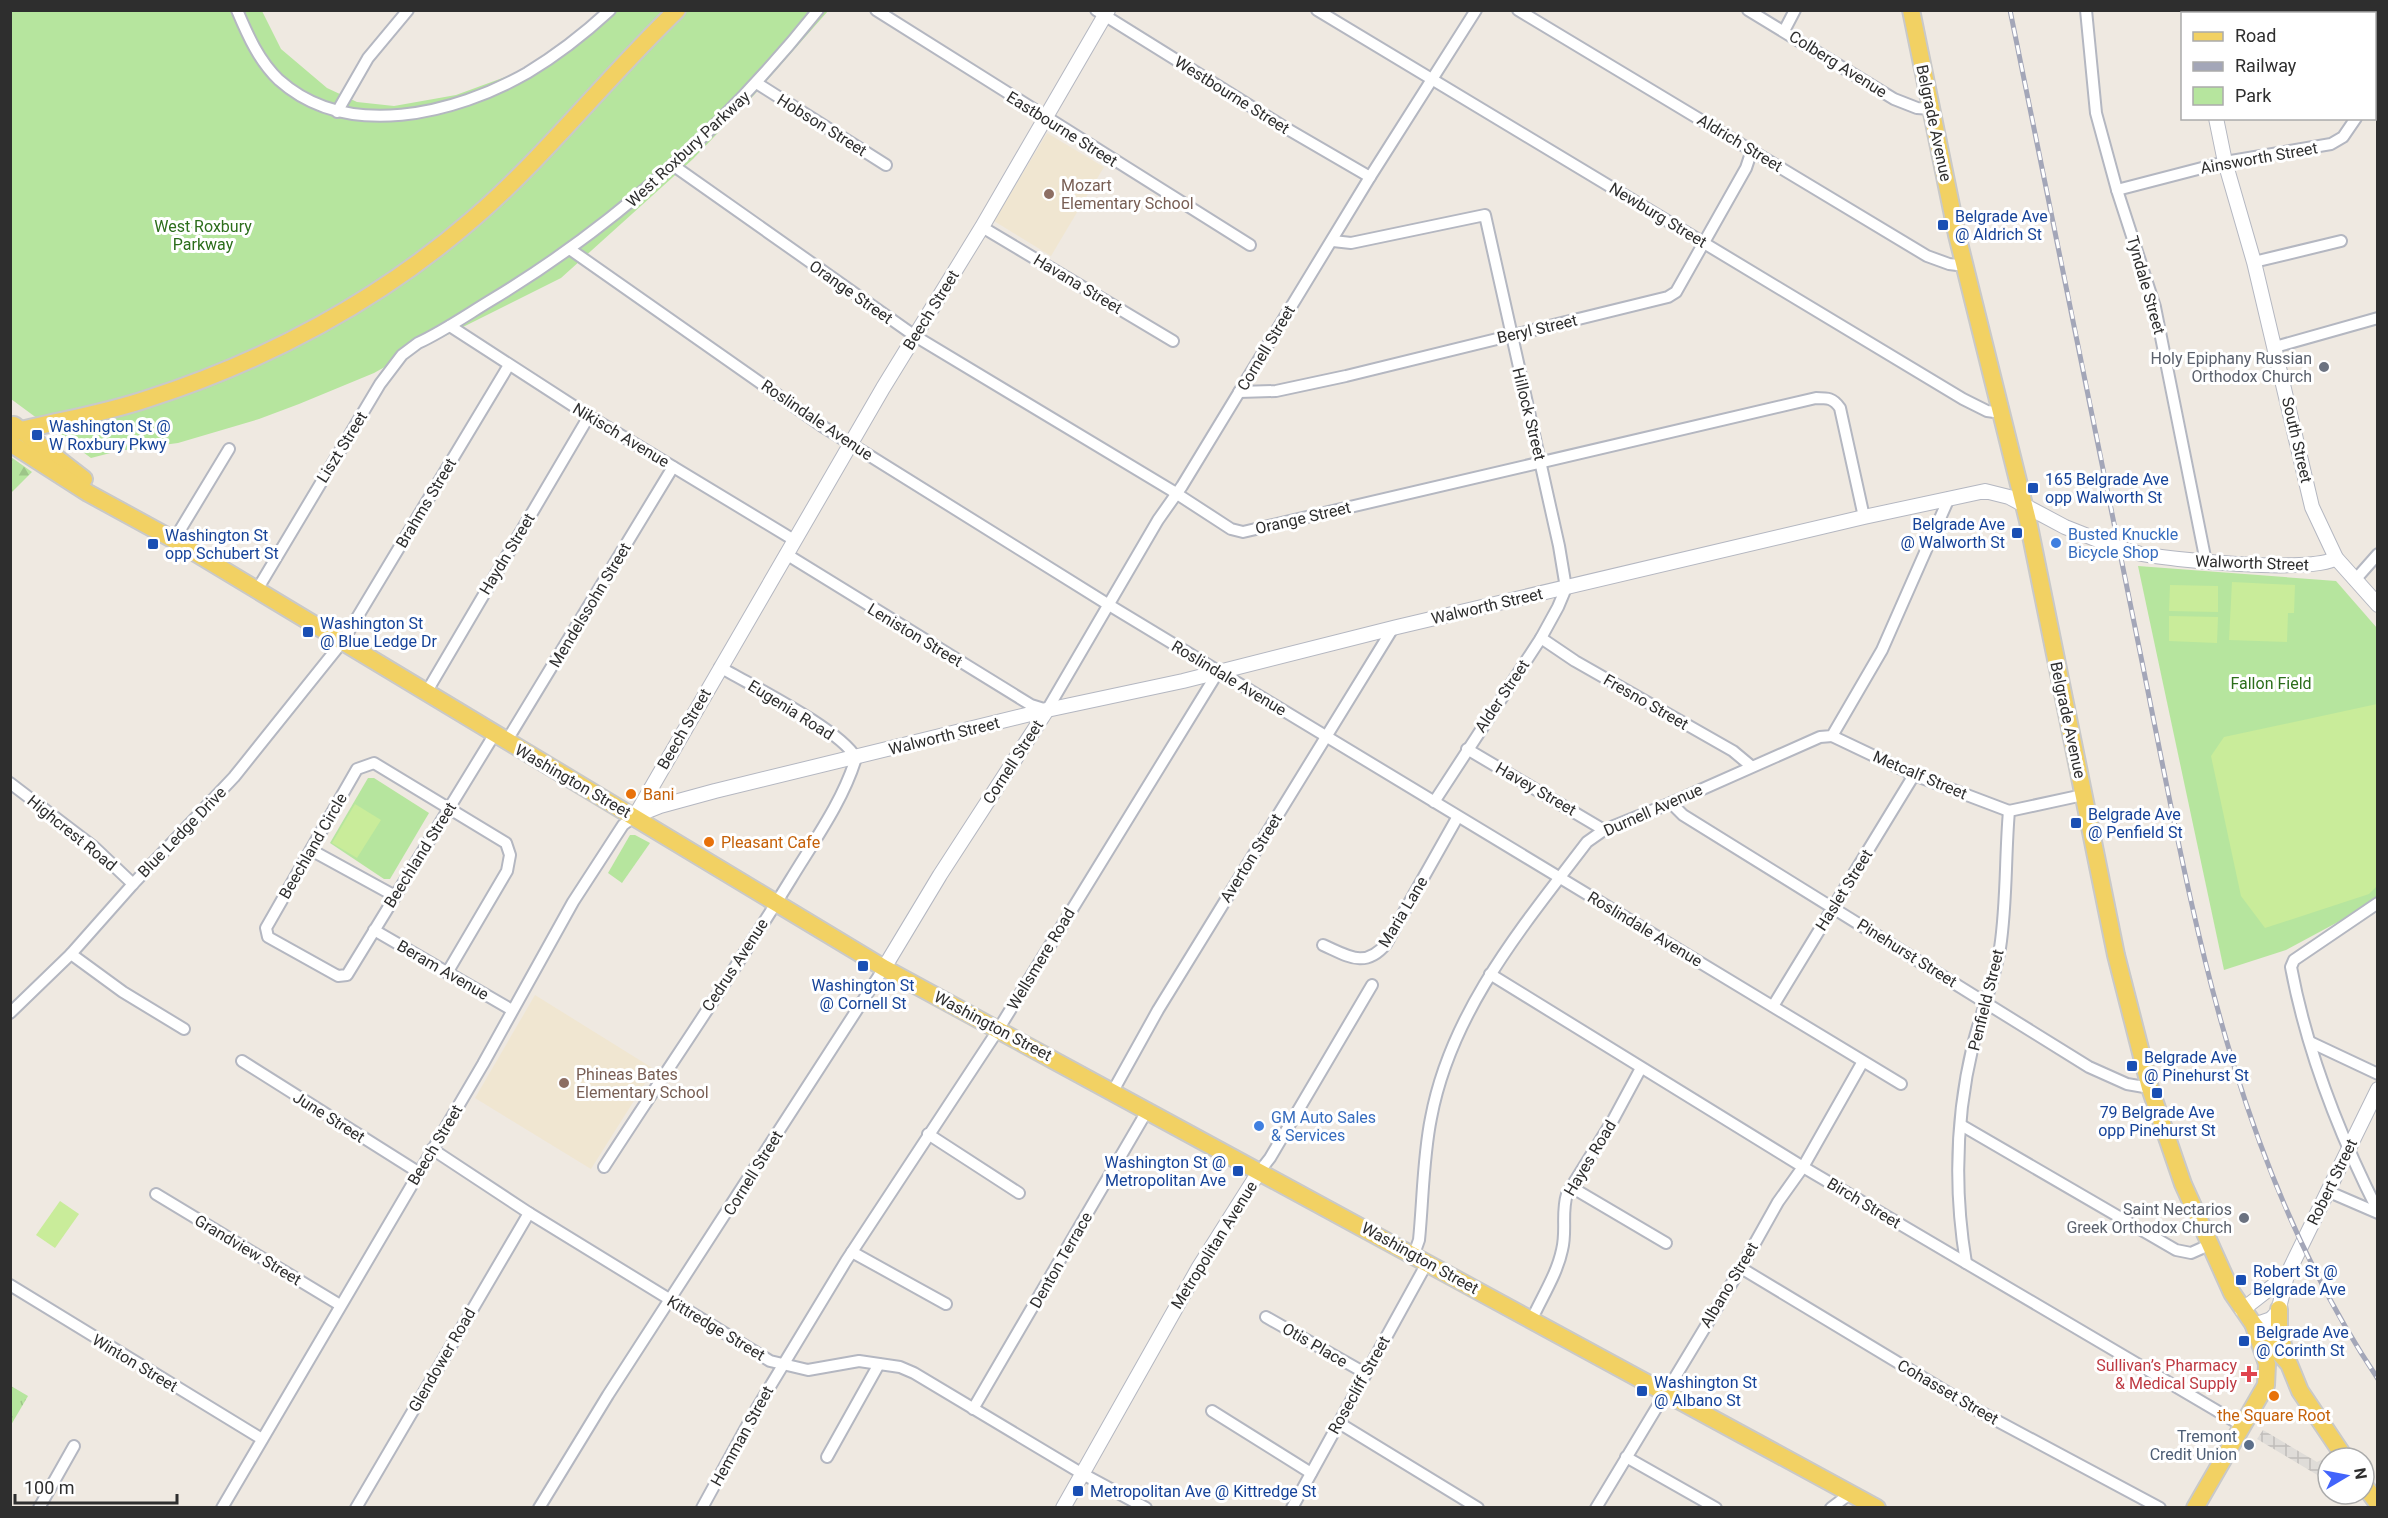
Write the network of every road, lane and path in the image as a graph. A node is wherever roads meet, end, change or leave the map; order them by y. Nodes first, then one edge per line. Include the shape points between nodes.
1 (237, 10) edge
2 (408, 10) edge
3 (677, 10) edge
4 (818, 10) edge
5 (876, 10) edge
6 (1317, 10) edge
7 (1476, 10) edge
8 (1518, 10) edge
9 (1749, 10) edge
10 (1795, 10) edge
11 (1911, 10) edge
12 (2086, 10) edge
13 (1103, 12) edge
14 (608, 13) edge
15 (1784, 31) junction
16 (1432, 81) junction
17 (758, 84) junction
18 (1931, 109) junction
19 (337, 112) junction
20 (1046, 119) junction
21 (2216, 120) edge
22 (2355, 120) edge
23 (1752, 150) junction
24 (2224, 162) junction
25 (886, 165) dead end
26 (674, 166) junction
27 (1370, 177) junction
28 (2116, 190) junction
29 (982, 227) junction
30 (1333, 241) junction
31 (2341, 241) dead end
32 (1704, 242) junction
33 (1250, 245) dead end
34 (571, 250) junction
35 (2254, 262) junction
36 (1965, 266) junction
37 (2378, 318) edge
38 (450, 326) junction
39 (1510, 335) junction
40 (915, 336) junction
41 (1173, 341) dead end
42 (2275, 347) junction
43 (509, 365) junction
44 (1239, 392) junction
45 (2002, 413) junction
46 (589, 416) junction
47 (13, 432) edge
48 (851, 443) junction
49 (229, 449) dead end
50 (1541, 461) junction
51 (673, 467) junction
52 (1177, 494) junction
53 (1949, 498) junction
54 (2023, 504) junction
55 (126, 514) junction
56 (1864, 517) junction
57 (174, 540) junction
58 (794, 540) junction
59 (786, 554) junction
60 (2378, 554) edge
61 (2336, 558) junction
62 (2206, 562) junction
63 (2355, 580) junction
64 (1566, 588) junction
65 (257, 590) junction
66 (1108, 605) junction
67 (2378, 606) edge
68 (1393, 628) junction
69 (1541, 638) junction
70 (343, 641) junction
71 (720, 667) junction
72 (1218, 672) junction
73 (426, 693) junction
74 (1047, 710) junction
75 (1832, 735) junction
76 (500, 738) junction
77 (1326, 738) junction
78 (1467, 749) junction
79 (856, 758) junction
80 (1751, 766) junction
81 (1914, 775) junction
82 (10, 783) edge
83 (2083, 795) junction
84 (1434, 802) junction
85 (1671, 803) junction
86 (449, 808) junction
87 (2009, 811) junction
88 (635, 816) junction
89 (1457, 818) junction
90 (1604, 830) junction
91 (311, 850) junction
92 (1559, 879) junction
93 (133, 884) junction
94 (395, 896) junction
95 (777, 901) junction
96 (2378, 903) edge
97 (1834, 908) junction
98 (374, 930) junction
99 (1323, 945) dead end
100 (71, 954) junction
101 (884, 968) junction
102 (447, 973) junction
103 (1490, 974) junction
104 (347, 975) joint
105 (1372, 985) dead end
106 (1987, 1003) junction
107 (1773, 1006) junction
108 (512, 1010) junction
109 (10, 1013) edge
110 (184, 1029) dead end
111 (998, 1030) junction
112 (2310, 1042) junction
113 (242, 1061) dead end
114 (1862, 1063) junction
115 (1641, 1068) junction
116 (2378, 1074) edge
117 (1901, 1084) dead end
118 (2150, 1088) junction
119 (2378, 1089) edge
120 (1113, 1091) junction
121 (1147, 1111) junction
122 (1961, 1125) junction
123 (928, 1134) junction
124 (432, 1149) junction
125 (2348, 1151) junction
126 (604, 1167) dead end
127 (1803, 1167) junction
128 (418, 1172) junction
129 (1259, 1172) junction
130 (1572, 1187) junction
131 (2327, 1191) junction
132 (1019, 1193) dead end
133 (156, 1194) dead end
134 (2378, 1212) edge
135 (529, 1213) junction
136 (1666, 1243) dead end
137 (2209, 1245) junction
138 (852, 1252) junction
139 (1421, 1258) junction
140 (1966, 1263) junction
141 (1742, 1268) junction
142 (2287, 1275) junction
143 (10, 1285) edge
144 (670, 1300) junction
145 (946, 1304) dead end
146 (340, 1305) junction
147 (2279, 1309) junction
148 (2242, 1310) junction
149 (1266, 1317) dead end
150 (1532, 1319) junction
151 (2254, 1325) junction
152 (879, 1364) junction
153 (2289, 1364) junction
154 (783, 1365) junction
155 (1365, 1373) junction
156 (2266, 1385) junction
157 (2300, 1391) junction
158 (1664, 1392) junction
159 (974, 1409) junction
160 (1212, 1412) dead end
161 (1339, 1423) junction
162 (2241, 1425) junction
163 (262, 1439) junction
164 (74, 1446) dead end
165 (2337, 1446) edge
166 (827, 1457) dead end
167 (1626, 1457) junction
168 (1081, 1473) junction
169 (1311, 1473) junction
170 (1851, 1493) junction
171 (39, 1508) edge
172 (222, 1508) edge
173 (356, 1508) edge
174 (539, 1508) edge
175 (702, 1508) edge
176 (1063, 1508) edge
177 (1146, 1508) edge
178 (1292, 1508) edge
179 (1478, 1508) edge
180 (1596, 1508) edge
181 (1716, 1508) edge
182 (1831, 1508) edge
183 (1877, 1508) edge
184 (2160, 1508) edge
185 (2195, 1508) edge

1 - 19 street via 261,59 279,80 303,97
2 - 19 street via 368,58
3 - 47 main road via 495,200 376,292 313,329 220,372 146,400
4 - 17 street, West Roxbury Parkway
5 - 20 street, Eastbourne Street
6 - 16 street, Newburg Street
7 - 16 street, Cornell Street
8 - 23 street, Aldrich Street
9 - 15 street, Colberg Avenue
10 - 15 street
11 - 18 main road, Belgrade Avenue
12 - 28 street, Tyndale Street via 2096,113
13 - 20 street, Beech Street
13 - 27 street, Westbourne Street
14 - 19 street via 576,41 525,74 475,96 396,117
15 - 18 street, Colberg Avenue via 1894,99
16 - 27 street, Cornell Street
16 - 32 street, Newburg Street
17 - 25 street, Hobson Street
17 - 26 street, West Roxbury Parkway
18 - 36 main road, Belgrade Avenue
20 - 29 street, Beech Street
20 - 33 street, Eastbourne Street
21 - 24 street, South Street
22 - 24 street, Ainsworth Street via 2343,137 2331,144
23 - 32 street, Beryl Street via 1746,168
23 - 36 street, Aldrich Street via 1927,256
24 - 28 street, Ainsworth Street
24 - 35 street, South Street
26 - 34 street, West Roxbury Parkway
26 - 40 street, Orange Street
27 - 30 street, Cornell Street
28 - 62 street, Tyndale Street via 2155,307
29 - 40 street, Beech Street
29 - 41 street, Havana Street
30 - 39 street, Hillock Street via 1351,243 1485,215
30 - 44 street, Cornell Street
31 - 35 street
32 - 39 street, Beryl Street via 1676,292 1668,297
32 - 45 street, Newburg Street via 1963,399 1987,411
34 - 38 street, West Roxbury Parkway
34 - 48 street, Roslindale Avenue
35 - 42 street, South Street
36 - 45 main road, Belgrade Avenue
37 - 42 street
38 - 43 street, Nikisch Avenue
38 - 65 street, Liszt Street via 402,355 380,384
39 - 44 street, Beryl Street via 1296,387
39 - 50 street, Hillock Street
40 - 48 street, Beech Street
40 - 52 street, Orange Street
42 - 61 street, South Street via 2312,507
43 - 46 street, Nikisch Avenue
43 - 70 street, Brahms Street
44 - 52 street, Cornell Street
45 - 54 main road, Belgrade Avenue
46 - 51 street, Nikisch Avenue
46 - 73 street, Haydn Street
47 - 55 main road, Washington Street
47 - 55 main road, Washington Street via 43,470
48 - 58 street, Beech Street
48 - 66 street, Roslindale Avenue
49 - 57 street
50 - 52 street, Orange Street via 1243,532 1231,530
50 - 56 street, Orange Street via 1792,402 1829,398 1840,408
50 - 64 street, Hillock Street
51 - 58 street, Nikisch Avenue
51 - 76 street, Mendelssohn Street
52 - 66 street, Cornell Street
53 - 54 street, Walworth Street via 1985,491
53 - 56 street, Walworth Street
53 - 75 street via 1882,650
54 - 62 street, Walworth Street, bridge via 2065,527 2113,546 2169,559
54 - 83 main road, Belgrade Avenue
55 - 57 main road, Washington Street
56 - 64 street, Walworth Street
57 - 65 main road, Washington Street
58 - 59 street, Beech Street
59 - 71 street, Beech Street
59 - 74 street, Leniston Street via 1031,705
60 - 63 street
61 - 62 street, Walworth Street via 2321,565
61 - 63 street, South Street
63 - 67 street, South Street
64 - 68 street, Walworth Street
64 - 69 street, Alder Street
65 - 70 main road, Washington Street
66 - 72 street, Roslindale Avenue
66 - 74 street, Cornell Street
68 - 72 street, Walworth Street
68 - 77 street, Averton Street
69 - 78 street, Alder Street
69 - 80 street, Fresno Street via 1733,751
70 - 73 main road, Washington Street
70 - 93 street, Blue Ledge Drive via 234,777
71 - 79 street, Eugenia Road via 826,730 850,748
71 - 88 street, Beech Street
72 - 74 street, Walworth Street
72 - 77 street, Roslindale Avenue
72 - 111 street, Wellsmere Road
73 - 76 main road, Washington Street
74 - 79 street, Walworth Street
74 - 101 street, Cornell Street
75 - 80 street, Durnell Avenue
75 - 81 street, Metcalf Street
76 - 86 street, Beechland Street
76 - 88 main road, Washington Street
77 - 84 street, Roslindale Avenue
77 - 120 street, Averton Street via 1158,1010
78 - 84 street, Alder Street
78 - 90 street, Havey Street
79 - 88 street, Walworth Street via 704,794
79 - 95 street, Cedrus Avenue via 822,828
80 - 85 street, Durnell Avenue
81 - 87 street, Metcalf Street
81 - 97 street, Haslet Street
82 - 93 street, Highcrest Road via 94,847
83 - 87 street
83 - 118 main road, Belgrade Avenue via 2127,1004
84 - 89 street, Roslindale Avenue
85 - 90 street, Durnell Avenue
85 - 97 street, Pinehurst Street via 1683,815
86 - 91 street, Beechland Circle via 374,763 357,769
86 - 94 street, Beechland Street
86 - 102 street via 506,843 510,864
87 - 106 street, Penfield Street via 2000,945
88 - 95 main road, Washington Street
88 - 108 street, Beech Street via 623,825 573,902
89 - 92 street, Roslindale Avenue
89 - 99 street, Maria Lane via 1377,955 1358,958
90 - 92 street, Durnell Avenue via 1587,842
91 - 94 street
91 - 104 street, Beechland Circle via 266,928 268,937 338,976
92 - 103 street, Durnell Avenue
92 - 107 street, Roslindale Avenue
93 - 100 street, Blue Ledge Drive
94 - 98 street, Beechland Street
95 - 101 main road, Washington Street
95 - 126 street, Cedrus Avenue
96 - 112 street via 2293,961 2295,988
97 - 106 street, Pinehurst Street
97 - 107 street, Haslet Street
98 - 102 street, Beram Avenue
98 - 104 street, Beechland Street
100 - 109 street, Blue Ledge Drive
100 - 110 street
101 - 111 main road, Washington Street
101 - 144 street, Cornell Street
102 - 108 street, Beram Avenue
103 - 115 street, Birch Street
103 - 139 street, Durnell Avenue via 1448,1060 1431,1117 1419,1240
105 - 129 street, Metropolitan Avenue
106 - 118 street, Pinehurst Street via 2089,1066 2127,1084
106 - 122 street, Penfield Street via 1973,1045
107 - 114 street, Roslindale Avenue
108 - 124 street, Beech Street
111 - 120 main road, Washington Street
111 - 123 street, Wellsmere Road
112 - 116 street
112 - 125 street
113 - 128 street, June Street
114 - 117 street, Roslindale Avenue
114 - 127 street, Albano Street
115 - 127 street, Birch Street
115 - 130 street, Hayes Road
118 - 137 main road, Belgrade Avenue via 2176,1166
119 - 125 street, Robert Street
120 - 121 main road, Washington Street
121 - 129 main road, Washington Street
121 - 159 street, Denton Terrace
122 - 137 street via 2181,1253
122 - 140 street, Penfield Street via 1958,1204
123 - 132 street
123 - 138 street, Wellsmere Road
124 - 128 street, Beech Street
124 - 135 street, Kittredge Street
125 - 131 street, Robert Street
125 - 134 street
127 - 140 street, Birch Street
127 - 141 street, Albano Street via 1778,1202
128 - 146 street, Beech Street
129 - 139 main road, Washington Street
129 - 168 street, Metropolitan Avenue via 1199,1267
130 - 136 street
130 - 150 street, Hayes Road via 1563,1206 1562,1254
131 - 134 street
131 - 142 street, Robert Street
133 - 146 street, Grandview Street
135 - 144 street, Kittredge Street
135 - 173 street, Glendower Road
137 - 148 main road, Belgrade Avenue
138 - 145 street
138 - 154 street, Wellsmere Road
139 - 150 main road, Washington Street
139 - 155 street, Rosecliff Street
140 - 162 street, Birch Street
141 - 158 street, Albano Street
141 - 184 street, Cohasset Street via 1975,1409
142 - 147 street, Robert Street
142 - 148 street, Robert Street
143 - 163 street, Winton Street
144 - 154 street, Kittredge Street via 770,1361
144 - 174 street, Cornell Street
146 - 163 street, Beech Street
147 - 151 street via 2271,1320
147 - 153 main road via 2281,1340
148 - 151 main road, Belgrade Avenue
149 - 155 street, Otis Place
150 - 158 main road, Washington Street
151 - 153 main road, Belgrade Avenue
151 - 156 main road via 2267,1364
152 - 154 street, Kittredge Street via 859,1361 808,1370
152 - 159 street, Kittredge Street via 914,1373
152 - 166 street
153 - 157 main road, Belgrade Avenue
154 - 175 street, Hemman Street
155 - 161 street, Rosecliff Street
156 - 157 main road via 2281,1379
156 - 162 main road
157 - 165 main road, Belgrade Avenue
158 - 167 street, Albano Street
158 - 170 main road, Washington Street
159 - 168 street, Kittredge Street
160 - 169 street
161 - 169 street, Rosecliff Street
161 - 179 street
162 - 185 main road
163 - 172 street, Beech Street
164 - 171 street
167 - 180 street, Albano Street
167 - 181 street
168 - 176 street, Metropolitan Avenue
168 - 177 street, Kittredge Street
169 - 178 street, Rosecliff Street
170 - 182 street
170 - 183 main road, Washington Street

